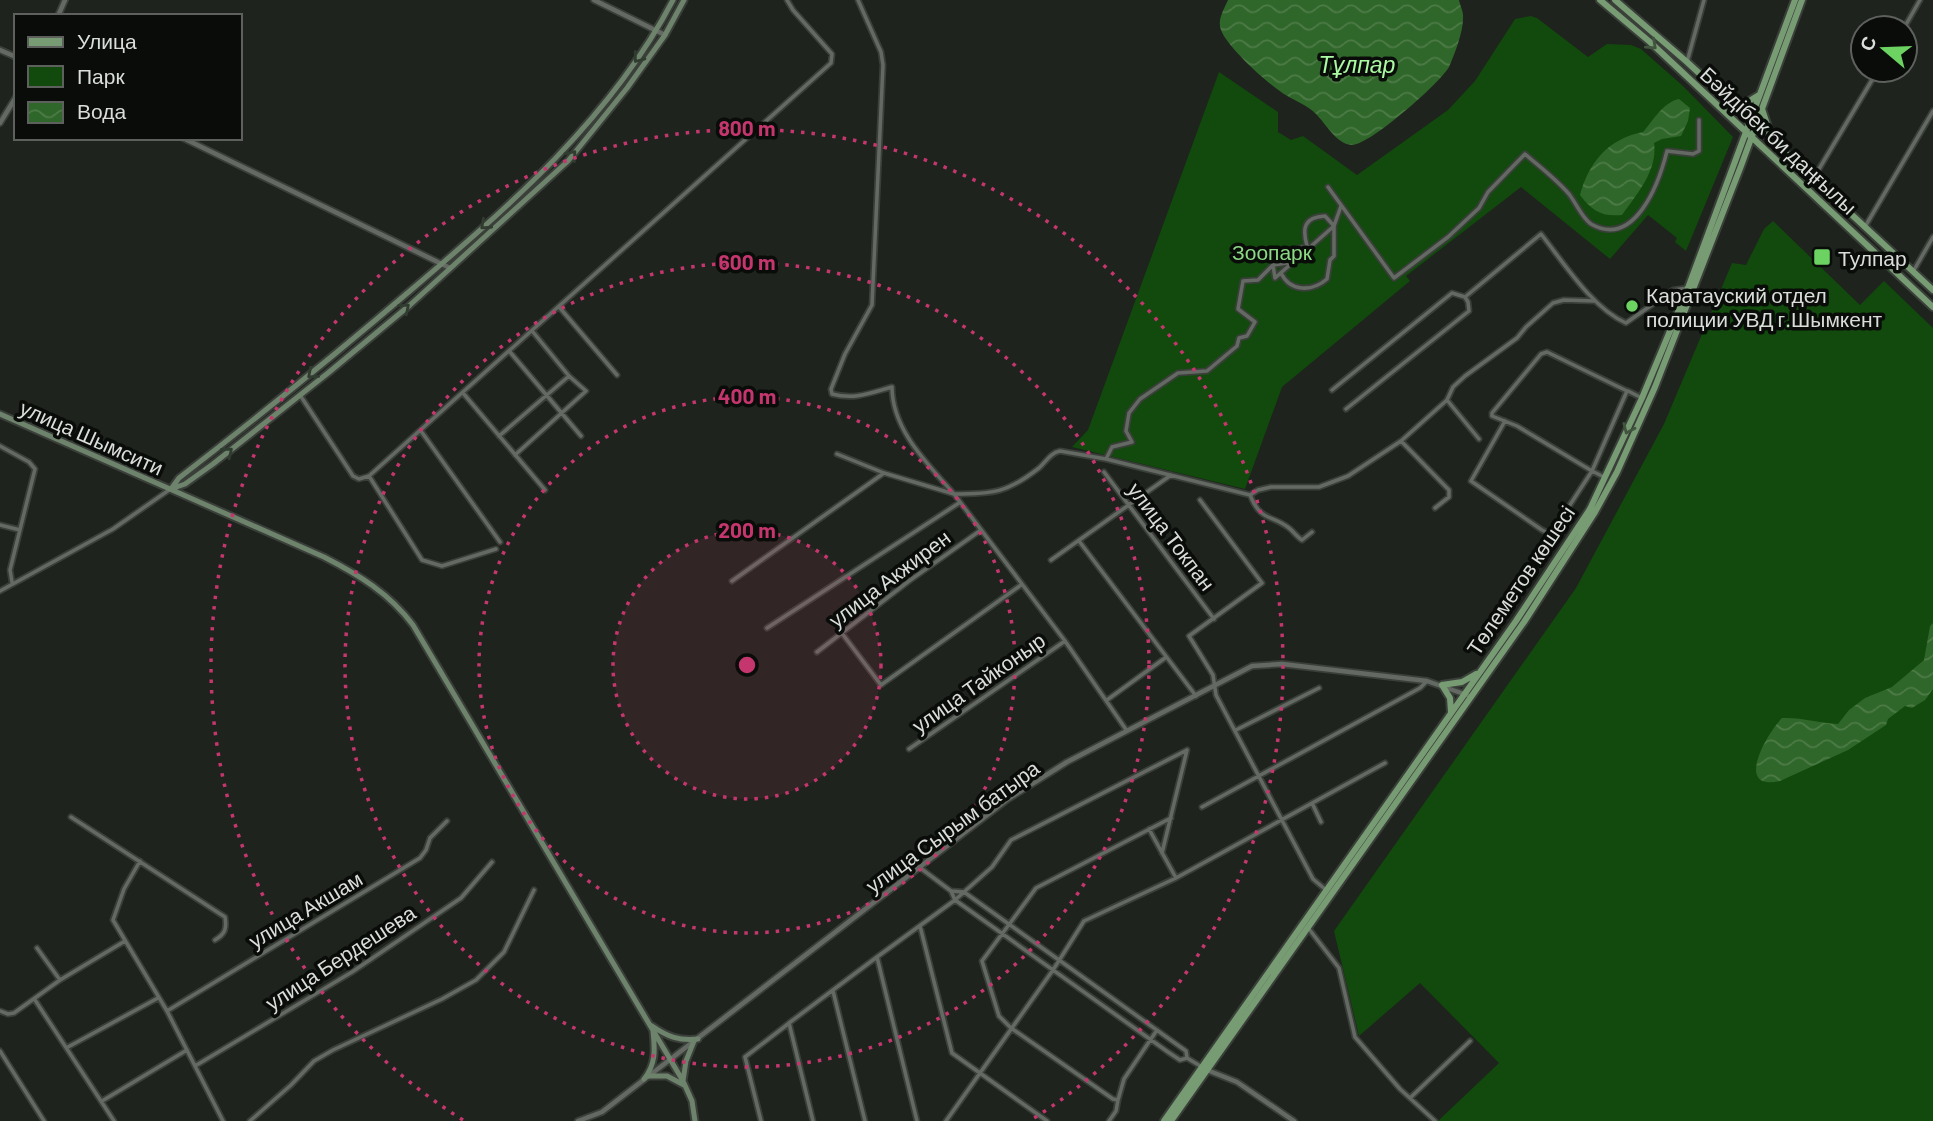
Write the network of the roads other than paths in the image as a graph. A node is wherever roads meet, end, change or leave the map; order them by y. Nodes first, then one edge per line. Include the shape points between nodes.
1 (594, 0) edge
2 (673, 0) edge
3 (684, 0) edge
4 (787, 0) edge
5 (858, 0) edge
6 (1601, 0) edge
7 (1615, 0) edge
8 (1704, 0) edge
9 (1795, 0) edge
10 (1802, 0) edge
11 (657, 31) junction
12 (665, 35) junction
13 (1687, 62) junction
14 (1870, 84) edge
15 (1760, 94) junction
16 (14, 100) edge
17 (1729, 101) junction
18 (1762, 109) junction
19 (1933, 111) edge
20 (1699, 120) dead end
21 (0, 123) edge
22 (1753, 124) junction
23 (1749, 136) junction
24 (187, 140) edge
25 (1775, 144) junction
26 (1813, 179) junction
27 (1328, 187) dead end
28 (1341, 205) junction
29 (1842, 206) junction
30 (1835, 215) junction
31 (1334, 226) junction
32 (1865, 227) junction
33 (1933, 237) edge
34 (443, 263) junction
35 (1273, 265) junction
36 (450, 268) junction
37 (1913, 271) junction
38 (1280, 273) junction
39 (1688, 288) junction
40 (1933, 290) edge
41 (1465, 297) junction
42 (1595, 301) junction
43 (1933, 307) edge
44 (560, 308) junction
45 (533, 331) junction
46 (510, 352) junction
47 (617, 375) dead end
48 (569, 376) junction
49 (1332, 390) dead end
50 (1627, 391) junction
51 (463, 393) junction
52 (300, 395) junction
53 (547, 395) junction
54 (1642, 398) junction
55 (1447, 400) junction
56 (1346, 409) dead end
57 (562, 413) junction
58 (0, 414) edge
59 (1505, 421) junction
60 (421, 431) junction
61 (499, 436) junction
62 (581, 436) dead end
63 (1479, 439) dead end
64 (1401, 441) junction
65 (0, 446) edge
66 (837, 454) dead end
67 (515, 455) junction
68 (1106, 459) junction
69 (1591, 471) junction
70 (1104, 472) dead end
71 (884, 474) junction
72 (1171, 475) junction
73 (369, 476) junction
74 (1606, 477) junction
75 (171, 489) junction
76 (545, 490) dead end
77 (954, 494) junction
78 (1250, 495) junction
79 (1200, 500) dead end
80 (959, 503) junction
81 (1129, 505) junction
82 (1435, 508) dead end
83 (0, 525) edge
84 (20, 530) junction
85 (981, 530) junction
86 (1312, 531) dead end
87 (1079, 541) junction
88 (500, 542) dead end
89 (496, 549) dead end
90 (1051, 560) dead end
91 (733, 580) dead end
92 (13, 582) junction
93 (1021, 586) junction
94 (0, 591) edge
95 (1214, 619) junction
96 (767, 628) dead end
97 (841, 632) junction
98 (1065, 641) junction
99 (817, 652) dead end
100 (1165, 657) junction
101 (1480, 671) junction
102 (1427, 681) junction
103 (1442, 685) junction
104 (1215, 686) junction
105 (1319, 688) dead end
106 (1467, 695) junction
107 (1196, 696) junction
108 (1107, 700) junction
109 (1450, 714) junction
110 (1236, 730) junction
111 (1127, 731) junction
112 (909, 749) dead end
113 (1385, 763) dead end
114 (1258, 775) junction
115 (1312, 803) junction
116 (1202, 807) dead end
117 (71, 817) dead end
118 (1171, 818) junction
119 (1282, 820) junction
120 (447, 821) dead end
121 (1321, 822) dead end
122 (1149, 829) junction
123 (1162, 853) junction
124 (140, 860) junction
125 (492, 862) dead end
126 (919, 867) junction
127 (1176, 878) junction
128 (534, 890) dead end
129 (1326, 890) junction
130 (951, 891) junction
131 (964, 892) junction
132 (954, 900) junction
133 (1009, 924) junction
134 (920, 926) junction
135 (1308, 927) junction
136 (1001, 934) junction
137 (215, 940) dead end
138 (125, 942) junction
139 (37, 948) dead end
140 (877, 957) junction
141 (1060, 960) junction
142 (1053, 970) junction
143 (60, 980) junction
144 (833, 991) junction
145 (1256, 996) junction
146 (158, 998) junction
147 (34, 999) junction
148 (0, 1011) edge
149 (167, 1011) junction
150 (789, 1023) junction
151 (652, 1027) junction
152 (1011, 1028) junction
153 (1157, 1030) junction
154 (1150, 1039) junction
155 (696, 1040) junction
156 (1469, 1041) dead end
157 (68, 1047) junction
158 (187, 1050) junction
159 (0, 1051) edge
160 (1187, 1058) junction
161 (670, 1060) junction
162 (195, 1066) junction
163 (1204, 1069) junction
164 (979, 1074) junction
165 (646, 1077) junction
166 (684, 1083) junction
167 (1410, 1098) junction
168 (1118, 1100) junction
169 (102, 1101) junction
170 (44, 1121) edge
171 (114, 1121) edge
172 (223, 1121) edge
173 (250, 1121) edge
174 (578, 1121) edge
175 (695, 1121) edge
176 (761, 1121) edge
177 (813, 1121) edge
178 (865, 1121) edge
179 (917, 1121) edge
180 (946, 1121) edge
181 (1046, 1121) edge
182 (1109, 1121) edge
183 (1164, 1121) edge
184 (1171, 1121) edge
185 (1294, 1121) edge
186 (1435, 1121) edge

1 - 11 street
2 - 11 main road
3 - 12 main road
4 - 44 street via 832,54 831,64
5 - 77 street via 883,65 872,305 831,389 832,394 852,398 892,387 906,437
6 -> 23 main road, Бәйдібек би даңғылы
7 - 13 main road, Бәйдібек би даңғылы
8 - 13 street
9 - 15 main road, Төлеметов көшесі
10 - 18 main road, Төлеметов көшесі
11 - 12 street
11 -> 34 main road via 598,111 545,170
36 -> 12 main road via 568,161
13 - 17 main road, Бәйдібек би даңғылы
14 - 26 street
15 - 17 main road via 1746,103
15 - 22 main road, Төлеметов көшесі
16 - 21 street
17 - 22 main road, Бәйдібек би даңғылы
18 - 22 main road, Төлеметов көшесі
18 - 25 main road
19 - 32 street
20 - 28 street via 1699,151 1667,151 1652,197 1627,226 1608,230 1589,223 1569,194 1525,154 1488,192 1479,208 1394,278
22 - 23 main road, Төлеметов көшесі
22 - 25 main road, Бәйдібек би даңғылы
23 - 30 main road, Бәйдібек би даңғылы
23 - 39 main road, Төлеметов көшесі
23 - 106 main road, Төлеметов көшесі via 1655,387 1617,472 1568,556
24 - 34 street
25 - 26 main road, Бәйдібек би даңғылы
26 - 29 main road, Бәйдібек би даңғылы
27 - 28 street
28 - 31 street
29 - 30 main road
29 - 32 main road, Бәйдібек би даңғылы
30 - 43 main road, Бәйдібек би даңғылы
31 - 35 street via 1325,216 1314,216 1305,224 1307,246 1289,251 1287,263
31 - 38 street
31 - 38 street via 1334,256 1320,286 1296,288
32 - 37 main road, Бәйдібек би даңғылы
33 - 37 street
34 - 36 street
34 -> 75 main road
35 - 38 street via 1275,278
35 - 68 street via 1258,280 1243,281 1238,309 1255,322 1247,337 1239,338 1237,346 1207,371 1178,373 1140,400 1129,412 1126,430 1132,442 1111,447
52 -> 36 main road
37 - 40 main road, Бәйдібек би даңғылы
39 - 42 street via 1673,290 1626,323
39 - 54 main road, Төлеметов көшесі
41 - 42 street via 1541,234
41 - 49 street via 1452,293
41 - 56 street via 1469,312
42 - 55 street via 1553,303 1517,338 1465,376
44 - 45 street
44 - 47 street
45 - 46 street
45 - 48 street
46 - 51 street
46 - 53 street
48 - 53 street
48 - 57 street via 586,391
50 - 54 street
50 - 59 street via 1547,352 1492,413
50 - 69 street
51 - 60 street
51 - 61 street
52 - 73 street via 353,476
75 -> 52 main road via 213,464
53 - 57 street
53 - 61 street
54 -> 74 main road, Төлеметов көшесі
55 - 63 street
55 - 64 street
57 - 62 street
57 - 67 street
58 - 75 main road, улица Шымсити
59 - 69 street
59 - 69 street via 1471,481 1542,530 1553,531
60 - 73 street
60 - 88 street
61 - 67 street
64 - 78 street via 1349,476 1319,487 1271,487
64 - 82 street via 1449,490 1449,497
65 - 84 street via 35,469
66 - 71 street
67 - 76 street
68 - 72 street
68 - 77 street via 1060,450 1015,486 985,494
69 - 74 street
70 - 81 street, улица Токпан
71 - 77 street
71 - 91 street
72 - 78 street
72 - 81 street
73 - 89 street via 422,559 442,566
74 - 101 main road, Төлеметов көшесі via 1563,553
75 - 92 street via 113,528
75 - 151 main road, улица Шымсити via 359,575 403,611
77 - 80 street
78 - 86 street via 1264,516 1289,527 1298,538 1302,540
79 - 95 street via 1262,583
80 - 85 street
80 - 96 street
81 - 87 street
81 - 95 street, улица Токпан
83 - 84 street
84 - 92 street via 10,570
85 - 93 street
85 - 97 street, улица Акжирен
87 - 90 street
87 - 100 street
92 - 94 street
93 - 97 street via 881,685
93 - 98 street
95 - 104 street via 1189,636
97 - 99 street, улица Акжирен
98 - 108 street
98 - 112 street, улица Тайконыр
100 - 107 street
100 - 108 street
101 - 103 main road via 1462,682
101 - 106 main road, Төлеметов көшесі
102 - 103 street, улица Сырым батыра
102 - 104 street, улица Сырым батыра via 1273,663 1252,666
102 - 114 street
103 - 106 street, улица Сырым батыра
103 - 109 main road via 1450,698
104 - 107 street, улица Сырым батыра
104 - 110 street
105 - 110 street
106 - 109 main road, Төлеметов көшесі
106 - 135 main road, Төлеметов көшесі
107 - 111 street, улица Сырым батыра
108 - 111 street
109 - 129 main road, Төлеметов көшесі
110 - 114 street
111 - 126 street, улица Сырым батыра via 1008,799
113 - 115 street
114 - 116 street
114 - 119 street
115 - 119 street
115 - 121 street
117 - 124 street
118 - 122 street
118 - 123 street
118 - 131 street via 1187,750 1011,840 992,867
119 - 127 street
119 - 129 street via 1312,879
120 - 149 street, улица Акшам via 430,838 420,858
122 - 123 street
122 - 133 street via 1036,888
123 - 127 street
124 - 137 street via 225,917 227,927
124 - 138 street via 113,920
125 - 162 street, улица Бердешева via 461,898 352,972
126 - 130 street
126 - 155 street, улица Сырым батыра
127 - 141 street via 1084,921
128 - 173 street via 504,952 476,980 314,1061
129 - 145 main road, Төлеметов көшесі
130 - 131 street
130 - 132 street
131 - 132 street
131 - 133 street
132 - 134 street
132 - 136 street
133 - 136 street
133 - 141 street
134 - 140 street
134 - 164 street via 952,1053
135 - 145 main road, Төлеметов көшесі
135 - 167 street via 1339,968 1355,1037
136 - 142 street
136 - 152 street via 982,961 999,1016
138 - 143 street
138 - 146 street
139 - 143 street
140 - 144 street
140 - 179 street
141 - 142 street
141 - 153 street
142 - 152 street
142 - 154 street
143 - 147 street
144 - 150 street
144 - 178 street
145 - 163 main road, Төлеметов көшесі
146 - 149 street
146 - 157 street
147 - 148 street via 13,1013
147 - 157 street
149 - 158 street
150 - 176 street via 745,1057
150 - 177 street
151 - 155 main road via 672,1038
151 - 161 main road, улица Шымсити
151 - 165 main road via 655,1057
152 - 164 street
152 - 168 street
153 - 154 street
153 - 160 street via 1186,1051
154 - 160 street via 1180,1060
154 - 168 street via 1124,1079
155 - 161 street, улица Сырым батыра
155 - 166 main road via 686,1061
156 - 167 street
157 - 169 street
158 - 162 street
158 - 169 street
159 - 170 street
160 - 163 street
161 - 165 street, улица Сырым батыра
161 - 166 main road, улица Шымсити
162 - 172 street
163 - 183 main road, Төлеметов көшесі
163 - 184 main road, Төлеметов көшесі
163 - 185 street via 1237,1082
164 - 180 street
164 - 181 street
165 - 166 main road via 667,1076
165 - 174 street, улица Сырым батыра via 602,1112
166 - 175 main road, улица Шымсити
167 - 186 street
168 - 182 street
169 - 171 street

